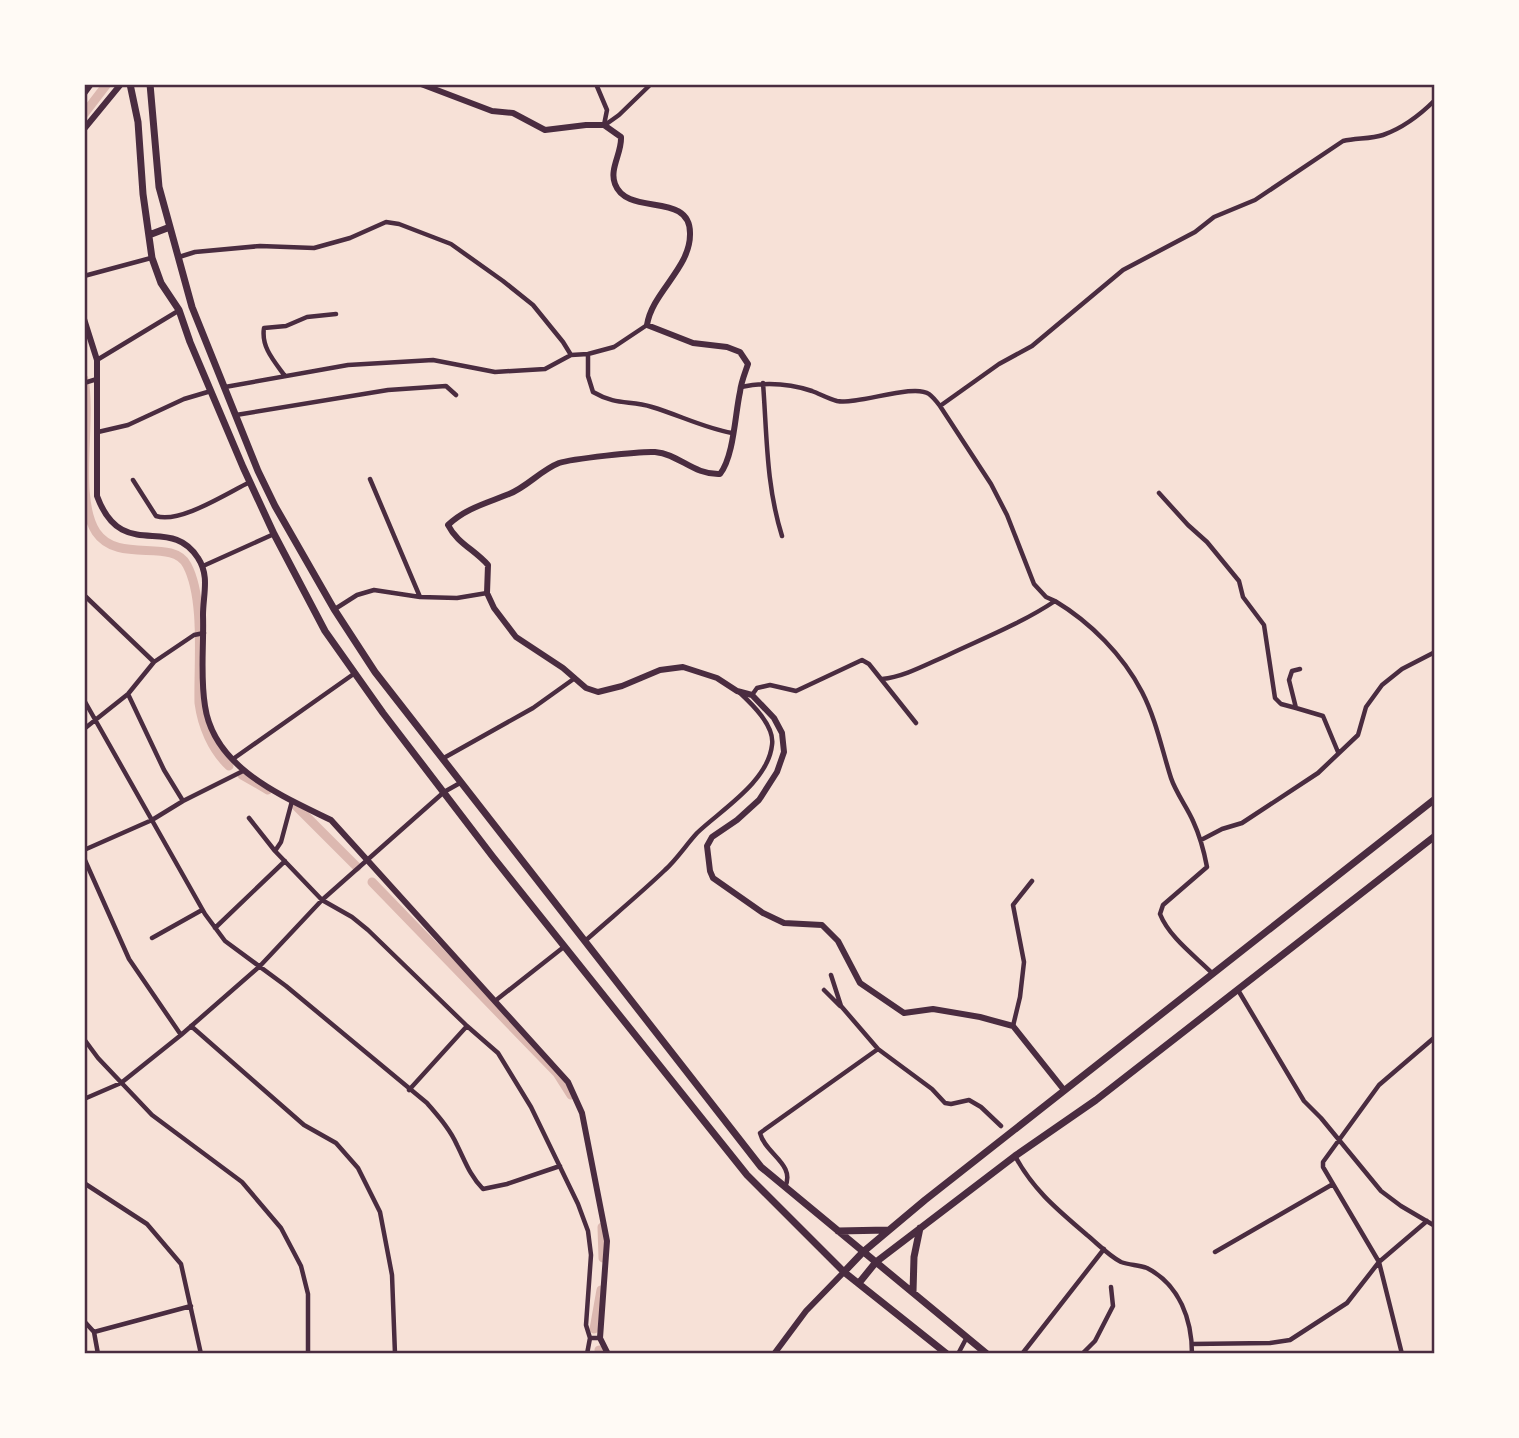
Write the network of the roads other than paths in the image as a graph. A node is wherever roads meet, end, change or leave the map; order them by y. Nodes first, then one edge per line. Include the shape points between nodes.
1 (92, 84) edge
2 (121, 84) edge
3 (130, 84) edge
4 (150, 84) edge
5 (421, 84) edge
6 (596, 84) edge
7 (651, 84) edge
8 (84, 95) edge
9 (1435, 100) edge
10 (604, 125) junction
11 (84, 130) edge
12 (170, 228) junction
13 (149, 235) junction
14 (178, 257) junction
15 (152, 258) junction
16 (84, 276) edge
17 (179, 310) junction
18 (336, 314) dead end
19 (84, 319) edge
20 (647, 325) junction
21 (588, 354) junction
22 (571, 355) junction
23 (97, 360) junction
24 (285, 376) junction
25 (94, 380) junction
26 (84, 383) edge
27 (763, 383) junction
28 (740, 387) junction
29 (224, 388) junction
30 (211, 391) junction
31 (456, 395) dead end
32 (940, 406) junction
33 (235, 416) junction
34 (98, 432) junction
35 (732, 433) junction
36 (370, 479) dead end
37 (133, 480) dead end
38 (250, 482) junction
39 (1159, 493) dead end
40 (274, 534) junction
41 (782, 536) dead end
42 (203, 566) junction
43 (487, 593) junction
44 (84, 595) edge
45 (420, 597) junction
46 (1055, 601) junction
47 (334, 609) junction
48 (199, 634) junction
49 (1435, 652) edge
50 (154, 662) junction
51 (1300, 669) dead end
52 (355, 673) junction
53 (575, 678) junction
54 (881, 679) junction
55 (737, 691) junction
56 (128, 694) junction
57 (752, 695) junction
58 (84, 700) edge
59 (1296, 708) junction
60 (96, 721) junction
61 (916, 723) dead end
62 (84, 729) edge
63 (1338, 752) junction
64 (233, 759) junction
65 (442, 759) junction
66 (243, 771) junction
67 (460, 783) junction
68 (444, 792) junction
69 (1435, 799) edge
70 (183, 801) junction
71 (292, 801) junction
72 (249, 818) dead end
73 (152, 820) junction
74 (1435, 836) edge
75 (1201, 840) junction
76 (84, 850) edge
77 (275, 851) junction
78 (84, 858) edge
79 (285, 861) junction
80 (369, 861) junction
81 (1032, 881) dead end
82 (322, 900) junction
83 (202, 909) junction
84 (215, 928) junction
85 (152, 938) dead end
86 (585, 941) junction
87 (565, 946) junction
88 (260, 967) junction
89 (1212, 973) junction
90 (831, 975) dead end
91 (1238, 989) junction
92 (824, 990) dead end
93 (495, 1001) junction
94 (841, 1006) junction
95 (191, 1026) junction
96 (467, 1026) junction
97 (1013, 1026) junction
98 (181, 1035) junction
99 (1435, 1037) edge
100 (84, 1039) edge
101 (878, 1049) junction
102 (121, 1083) junction
103 (409, 1090) junction
104 (1064, 1090) junction
105 (84, 1099) edge
106 (1001, 1126) dead end
107 (1340, 1141) junction
108 (1015, 1156) junction
109 (560, 1166) junction
110 (84, 1183) edge
111 (1333, 1184) junction
112 (785, 1187) junction
113 (1427, 1221) junction
114 (1435, 1226) edge
115 (920, 1228) junction
116 (889, 1230) junction
117 (838, 1231) junction
118 (1104, 1249) junction
119 (863, 1252) junction
120 (1214, 1252) dead end
121 (876, 1262) junction
122 (1379, 1262) junction
123 (844, 1272) junction
124 (859, 1283) junction
125 (1111, 1287) dead end
126 (913, 1292) junction
127 (191, 1306) junction
128 (84, 1321) edge
129 (94, 1332) junction
130 (967, 1337) junction
131 (590, 1338) junction
132 (600, 1338) junction
133 (1192, 1344) junction
134 (98, 1354) edge
135 (201, 1354) edge
136 (308, 1354) edge
137 (395, 1354) edge
138 (587, 1354) edge
139 (608, 1354) edge
140 (774, 1354) edge
141 (947, 1354) edge
142 (958, 1354) edge
143 (987, 1354) edge
144 (1022, 1354) edge
145 (1082, 1354) edge
146 (1192, 1354) edge
147 (1402, 1354) edge

1 - 8 street
2 - 11 street
3 - 13 main road
4 - 12 main road via 159,187
5 - 10 street via 492,111 513,113 545,130
6 - 10 street via 607,110
7 - 10 street
9 - 32 street via 1422,113 1380,136 1343,141 1255,200 1214,217 1123,270 1032,346
10 - 20 street via 621,137 612,175 615,187 643,204 673,208 685,215 691,231 681,263 653,303
12 - 13 main road
12 - 14 main road
13 - 15 main road
14 - 22 street via 260,246 314,248 386,222 399,224 451,244 503,281 533,305
14 - 29 main road
15 - 16 street
15 - 17 main road via 161,283
17 - 23 street
17 - 30 main road
18 - 24 street via 264,328 267,351
19 - 23 street
20 - 21 street via 614,347
20 - 28 street via 693,343 740,352 748,364
21 - 22 street
21 - 35 street via 593,392 608,401 651,406
22 - 24 street via 545,369 495,372 433,360 348,365
23 - 25 street
24 - 29 street
25 - 26 street
25 - 34 street
27 - 28 street
27 - 32 street via 808,390 839,401 911,389 927,392
27 - 41 street via 767,465
28 - 35 street
29 - 33 main road
30 - 34 street via 128,425
30 - 38 main road
31 - 33 street via 446,386 388,390
32 - 46 street via 991,484 1034,584
33 - 47 main road via 275,506
34 - 42 street via 97,496 102,512 126,533 176,539 196,554
35 - 43 street via 720,474 707,474 655,452 561,462 512,493 457,517 448,525 454,538 488,565
36 - 45 street
37 - 38 street via 156,516 163,519
38 - 40 main road
39 - 59 street via 1239,581 1243,597 1264,625 1275,698
40 - 42 street
40 - 52 main road via 325,631
42 - 48 street via 206,587
43 - 45 street
43 - 53 street via 516,637
44 - 50 street
45 - 47 street via 374,590
46 - 54 street via 940,658
46 - 75 street via 1077,614 1119,657 1142,693 1172,781
47 - 65 main road via 375,672
48 - 50 street
48 - 64 street via 207,719
49 - 63 street via 1382,685 1366,707 1358,735
50 - 56 street
51 - 59 street via 1292,671 1289,680
52 - 64 street
52 - 68 main road
53 - 55 street via 598,692 660,670 683,667 717,678
53 - 65 street via 533,708
54 - 57 street via 862,660 796,691 770,685 757,688
54 - 61 street
55 - 57 street
55 - 86 street via 750,702 772,740 756,781
56 - 60 street
56 - 70 street
57 - 97 street via 774,718 784,752 759,800 712,837 707,846 713,878 784,923 822,925 838,941 860,983 904,1013 933,1009
58 - 60 street
59 - 63 street via 1323,716
60 - 62 street
60 - 73 street
63 - 75 street via 1295,789 1242,823
64 - 66 street
65 - 67 main road
66 - 70 street
66 - 71 street
67 - 68 street
67 - 86 main road
68 - 80 street
68 - 87 main road
69 - 89 main road
70 - 73 street
71 - 77 street
71 - 80 street via 331,820
72 - 77 street
73 - 76 street
73 - 83 street
74 - 91 main road
75 - 89 street via 1207,867 1163,905 1160,914
77 - 79 street
78 - 98 street via 130,959
79 - 82 street
79 - 84 street
80 - 82 street
80 - 93 street
81 - 97 street via 1013,905 1024,962
82 - 88 street
82 - 96 street via 368,930
83 - 84 street
83 - 85 street
84 - 88 street
86 - 112 main road via 761,1167
87 - 93 street
87 - 123 main road via 729,1154
88 - 95 street
88 - 103 street
89 - 104 main road
90 - 94 street
91 - 107 street via 1304,1101
91 - 108 main road via 1096,1100
92 - 94 street
93 - 132 street via 568,1082 582,1113 607,1241
94 - 101 street
95 - 98 street
95 - 137 street via 304,1125 336,1143 358,1168 380,1212 392,1275
96 - 103 street
96 - 109 street via 499,1052
97 - 104 street
98 - 102 street
99 - 107 street via 1379,1085
100 - 102 street
101 - 106 street via 945,1104 969,1100
101 - 112 street via 760,1133 787,1171
102 - 105 street
102 - 136 street via 152,1115 242,1182 281,1228 300,1266 307,1294
103 - 109 street via 444,1124 472,1178 483,1189
104 - 116 main road
107 - 111 street via 1323,1162
107 - 113 street via 1381,1191
108 - 115 main road
108 - 118 street via 1034,1187
109 - 131 street via 588,1231 591,1255 586,1325
110 - 127 street via 147,1224 181,1264
111 - 120 street
111 - 122 street
112 - 117 main road
113 - 114 street
113 - 122 street
115 - 121 main road
115 - 126 main road
116 - 117 main road
116 - 119 main road
117 - 119 main road
118 - 133 street via 1122,1262 1158,1275 1188,1315
118 - 144 street
119 - 121 main road
119 - 123 main road
121 - 124 main road
121 - 126 main road
122 - 133 street via 1346,1303 1290,1340
122 - 147 street
123 - 124 main road
123 - 140 street via 806,1311
124 - 141 main road
125 - 145 street via 1113,1306 1095,1341
126 - 130 main road
127 - 129 street
127 - 135 street
128 - 129 street
129 - 134 street
130 - 142 street
130 - 143 main road
131 - 132 street
131 - 138 street
132 - 139 street
133 - 146 street

